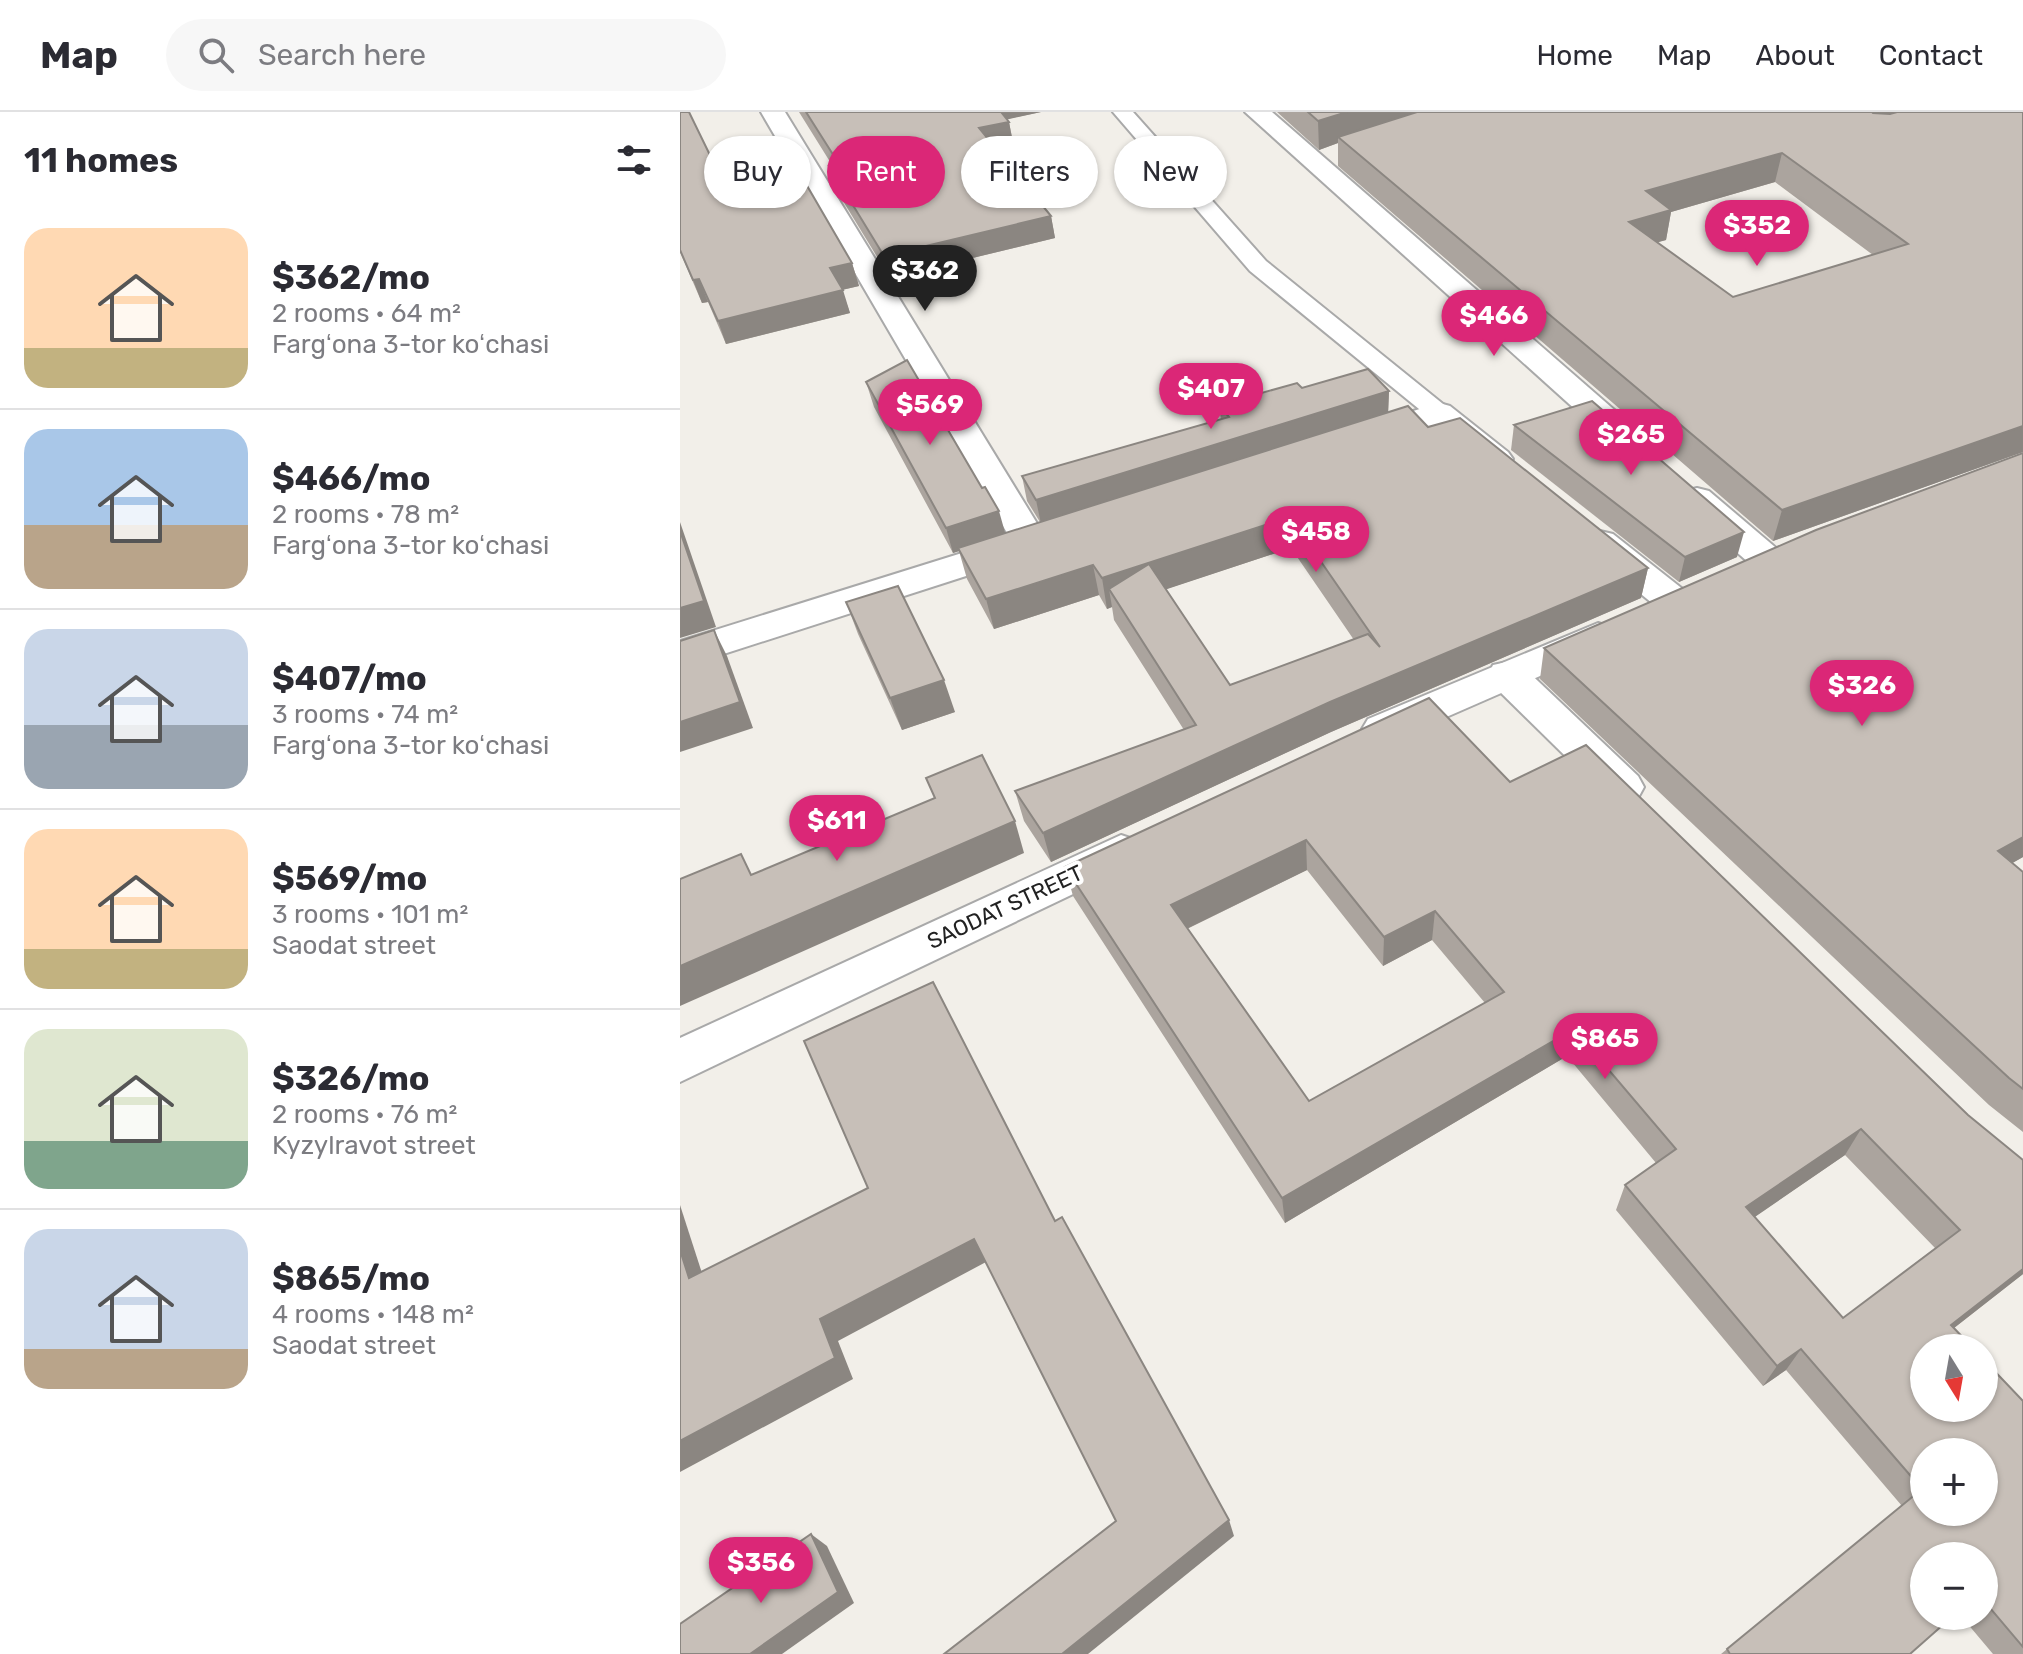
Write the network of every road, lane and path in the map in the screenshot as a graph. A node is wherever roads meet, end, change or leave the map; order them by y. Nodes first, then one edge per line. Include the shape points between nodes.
1 (773, 112) edge
2 (1123, 112) edge
3 (1257, 112) edge
4 (1439, 413) junction
5 (1333, 447) edge
6 (1650, 458) edge
7 (1674, 478) edge
8 (1526, 483) edge
9 (1576, 523) edge
10 (1806, 545) edge
11 (1769, 561) junction
12 (1678, 602) junction
13 (680, 655) edge
14 (1507, 675) junction
15 (1346, 745) edge
16 (1653, 817) edge
17 (1162, 832) edge
18 (680, 1061) edge

1 - 13 street via 1046,538
2 - 4 lane via 1258,266
3 - 6 street via 1329,158 1448,283
4 - 5 street
4 - 8 street
7 - 11 street
9 - 12 street
10 - 11 street
11 - 12 street
12 - 14 street
14 - 15 street
14 - 16 street
17 - 18 street, SAODAT STREET

